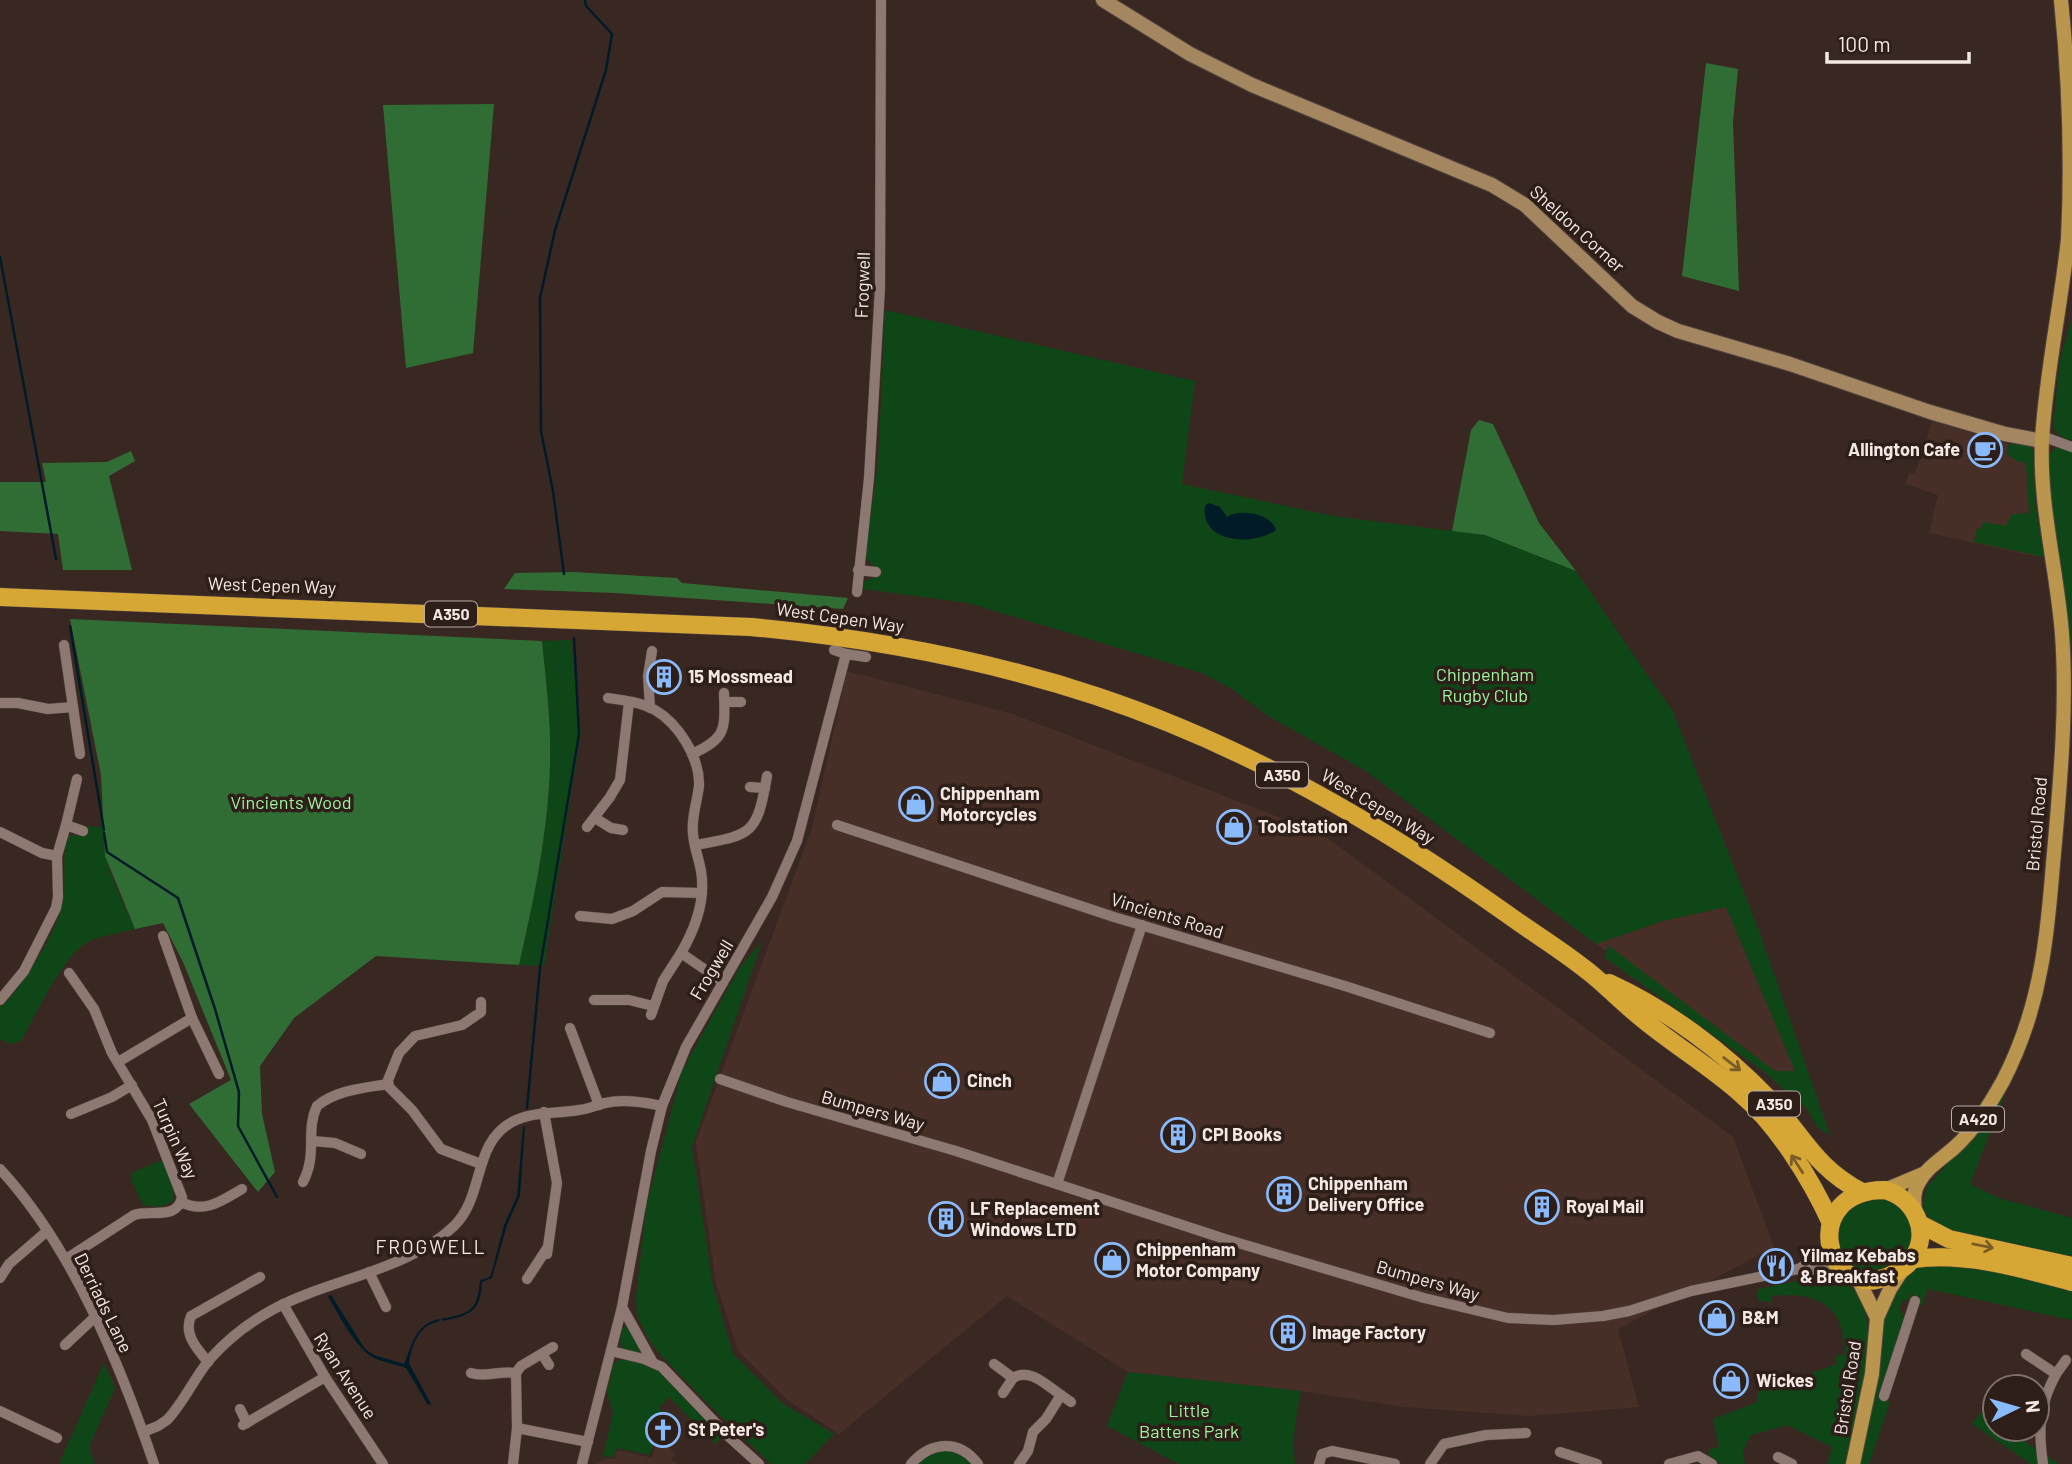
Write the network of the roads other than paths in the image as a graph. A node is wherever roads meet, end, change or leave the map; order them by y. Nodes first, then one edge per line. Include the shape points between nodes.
1 (881, 0) edge
2 (1103, 0) edge
3 (2061, 0) edge
4 (2042, 439) junction
5 (2072, 446) edge
6 (858, 570) junction
7 (876, 572) dead end
8 (857, 592) dead end
9 (0, 597) edge
10 (64, 645) dead end
11 (834, 650) dead end
12 (652, 651) dead end
13 (846, 654) junction
14 (866, 657) dead end
15 (608, 698) dead end
16 (629, 702) junction
17 (741, 702) dead end
18 (0, 703) edge
19 (73, 707) junction
20 (650, 708) junction
21 (80, 754) dead end
22 (692, 754) junction
23 (767, 776) dead end
24 (77, 779) dead end
25 (750, 787) dead end
26 (765, 788) junction
27 (595, 818) junction
28 (66, 825) junction
29 (837, 825) dead end
30 (587, 827) dead end
31 (623, 830) dead end
32 (83, 831) dead end
33 (0, 832) edge
34 (695, 845) junction
35 (57, 856) junction
36 (702, 893) junction
37 (580, 916) dead end
38 (1142, 925) junction
39 (163, 936) dead end
40 (681, 953) junction
41 (69, 973) dead end
42 (1593, 975) junction
43 (723, 982) junction
44 (600, 997) dead end
45 (0, 1000) edge
46 (484, 1010) dead end
47 (192, 1018) junction
48 (570, 1028) dead end
49 (1490, 1033) dead end
50 (118, 1062) junction
51 (219, 1074) dead end
52 (720, 1079) dead end
53 (388, 1084) junction
54 (132, 1085) junction
55 (599, 1105) junction
56 (662, 1105) junction
57 (544, 1112) junction
58 (71, 1114) dead end
59 (313, 1142) junction
60 (354, 1153) dead end
61 (481, 1164) junction
62 (0, 1169) edge
63 (1923, 1174) junction
64 (307, 1179) dead end
65 (1057, 1184) junction
66 (242, 1189) dead end
67 (1885, 1190) junction
68 (1862, 1192) junction
69 (181, 1202) junction
70 (1917, 1218) junction
71 (1831, 1223) junction
72 (46, 1232) junction
73 (1829, 1247) junction
74 (66, 1259) junction
75 (1908, 1263) junction
76 (2072, 1266) edge
77 (1798, 1269) junction
78 (369, 1272) junction
79 (1851, 1274) junction
80 (0, 1279) edge
81 (527, 1279) dead end
82 (256, 1282) dead end
83 (2072, 1282) edge
84 (385, 1300) dead end
85 (283, 1304) junction
86 (1909, 1306) dead end
87 (622, 1307) junction
88 (95, 1317) junction
89 (1877, 1318) junction
90 (71, 1342) dead end
91 (553, 1347) dead end
92 (611, 1351) junction
93 (542, 1354) junction
94 (2026, 1354) dead end
95 (2066, 1360) dead end
96 (208, 1362) junction
97 (652, 1362) junction
98 (1874, 1363) junction
99 (994, 1364) dead end
100 (549, 1365) dead end
101 (1894, 1368) junction
102 (471, 1373) dead end
103 (516, 1373) junction
104 (2056, 1374) junction
105 (325, 1377) junction
106 (1013, 1378) junction
107 (1003, 1393) dead end
108 (1061, 1395) junction
109 (1885, 1396) dead end
110 (1071, 1402) dead end
111 (240, 1409) dead end
112 (0, 1411) edge
113 (517, 1428) junction
114 (143, 1432) junction
115 (1526, 1433) dead end
116 (52, 1438) dead end
117 (588, 1442) junction
118 (1560, 1452) dead end
119 (1777, 1457) dead end
120 (381, 1461) edge
121 (1577, 1461) edge
122 (1793, 1461) edge
123 (154, 1464) edge
124 (369, 1464) edge
125 (513, 1464) edge
126 (582, 1464) edge
127 (759, 1464) edge
128 (911, 1464) edge
129 (978, 1464) edge
130 (1019, 1464) edge
131 (1319, 1464) edge
132 (1395, 1464) edge
133 (1430, 1464) edge
134 (1597, 1464) edge
135 (1669, 1464) edge
136 (1712, 1464) edge
137 (1853, 1464) edge
138 (2043, 1464) edge

1 - 6 street, Frogwell via 880,288 869,478
2 - 4 street, Sheldon Corner via 1190,54 1252,85 1492,185 1525,205 1632,306 1658,322 1930,412 2005,434
3 - 4 main road, A420 via 2072,177
4 - 5 street
4 - 63 main road, Bristol Road / A420 via 2043,490 2064,682 2060,780 2041,967 2016,1051 2002,1081 1958,1145
6 - 7 street
6 - 8 street, Frogwell
9 - 42 highway, West Cepen Way / A350 via 751,627 845,637 997,667 1147,716 1300,784 1448,873
10 - 19 street
11 - 13 street
12 - 20 street
13 - 14 street
13 - 43 street, Frogwell via 797,841 772,897
15 - 16 street
16 - 20 street
16 - 27 street via 620,780
17 - 22 street via 724,697 721,736
18 - 19 street
19 - 21 street
20 - 22 street via 671,724
22 - 34 street via 699,785 693,818
23 - 26 street
24 - 28 street
25 - 26 street
26 - 34 street via 760,812 747,832
27 - 30 street
27 - 31 street
28 - 32 street
28 - 35 street
29 - 38 street, Vincients Road
33 - 35 street
34 - 36 street
35 - 45 street via 56,908 24,971
36 - 37 street via 662,892 612,919
36 - 40 street
38 - 49 street, Vincients Road
38 - 65 street
39 - 47 street
40 - 43 street
40 - 44 street via 652,1010 631,1000
41 - 50 street, Turpin Way via 94,1009
42 -> 68 highway, West Cepen Way / A350 via 1645,1000 1741,1071 1825,1168
71 -> 42 highway, West Cepen Way / A350 via 1783,1143 1750,1102 1634,1013
43 - 56 street, Frogwell via 686,1047
46 - 53 street via 462,1025 425,1032 408,1042
47 - 50 street
47 - 51 street
48 - 55 street
50 - 54 street, Turpin Way
52 - 65 street, Bumpers Way
53 - 59 street via 322,1102 313,1115
53 - 61 street via 412,1110 436,1150
54 - 58 street
54 - 69 street, Turpin Way via 158,1132
55 - 56 street via 635,1101
55 - 57 street
56 - 87 street, Frogwell
57 - 61 street via 500,1129
57 - 81 street via 558,1188 548,1250
59 - 60 street via 335,1143
59 - 64 street
61 - 78 street via 469,1205 456,1224 421,1248
62 - 72 street, Derriads Lane
63 - 67 main road, Bristol Road / A420
63 - 70 main road via 1913,1196
65 - 77 street, Bumpers Way via 1306,1263 1508,1318 1603,1316 1690,1291
66 - 69 street via 209,1207 194,1208
67 - 68 highway
67 - 70 highway via 1903,1198
68 - 71 highway via 1837,1209
69 - 74 street, Turpin Way via 167,1213 133,1216
70 - 75 highway via 1918,1247
70 -> 76 highway via 1949,1238
71 - 73 highway
72 - 74 street, Derriads Lane
72 - 80 street via 9,1264
73 - 77 street, Bumpers Way
73 - 79 highway
74 - 88 street, Derriads Lane
75 - 79 highway via 1880,1279
75 - 83 highway via 1934,1256 1958,1258
75 - 89 main road, Bristol Road via 1889,1289
77 - 79 street, Bumpers Way
78 - 84 street
78 - 85 street
79 - 89 main road, Bristol Road
82 - 96 street via 191,1316 191,1338
85 - 96 street via 233,1337
85 - 105 street, Ryan Avenue
86 - 101 street
87 - 92 street, Frogwell
87 - 97 street
88 - 90 street
88 - 114 street, Derriads Lane
89 - 98 main road, Bristol Road
91 - 93 street
92 - 97 street
92 - 117 street, Frogwell
93 - 100 street
93 - 103 street
94 - 104 street
95 - 104 street
96 - 114 street via 171,1416
97 - 127 street
98 - 101 street
98 - 137 main road, Bristol Road
99 - 106 street
101 - 109 street
102 - 103 street
103 - 113 street
104 - 138 street via 2042,1405
105 - 111 street via 245,1424
105 - 120 street, Ryan Avenue
106 - 107 street
106 - 108 street via 1028,1374
108 - 110 street
108 - 130 street via 1033,1432
112 - 116 street
113 - 117 street
113 - 125 street
114 - 123 street, Derriads Lane
115 - 133 street via 1444,1444
117 - 126 street, Frogwell
118 - 121 street
119 - 122 street
120 - 124 street
121 - 134 street
128 - 129 street via 929,1449 948,1445 963,1450
131 - 132 street via 1325,1450
135 - 136 street via 1698,1456

